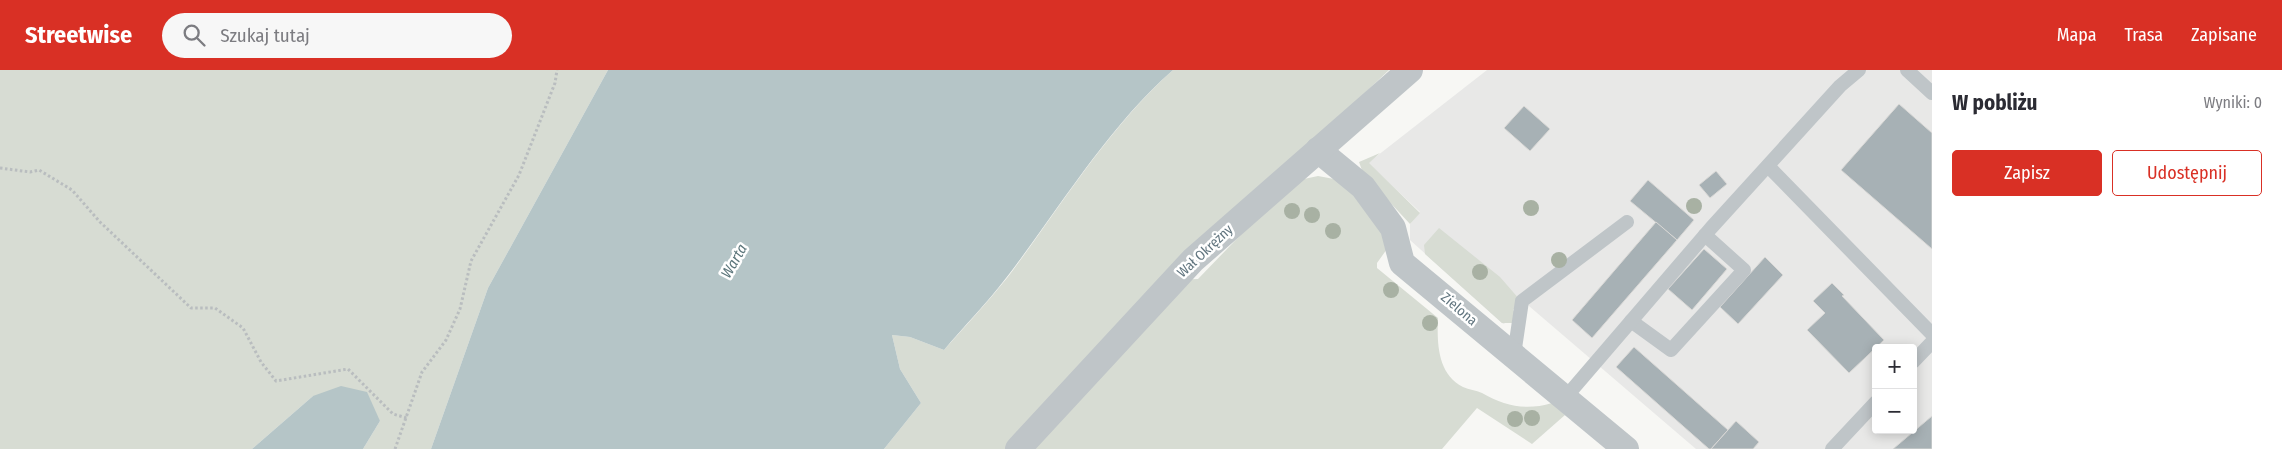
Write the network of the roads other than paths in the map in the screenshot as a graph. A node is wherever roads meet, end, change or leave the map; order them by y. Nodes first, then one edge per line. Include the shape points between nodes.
1 (1410, 70) edge
2 (1859, 70) edge
3 (1907, 70) edge
4 (1932, 94) edge
5 (1318, 150) junction
6 (1768, 166) junction
7 (1627, 222) dead end
8 (1705, 235) junction
9 (1631, 321) junction
10 (1932, 334) edge
11 (1932, 342) edge
12 (1514, 356) junction
13 (1917, 358) edge
14 (1565, 398) junction
15 (1872, 406) edge
16 (1018, 449) edge
17 (1626, 449) edge
18 (1832, 449) edge

1 - 5 street, Wał Okrężny
2 - 6 lane via 1840,86
3 - 4 lane
5 - 12 street, Zielona via 1363,188 1388,221 1402,262
5 - 16 street, Wał Okrężny via 1193,260
6 - 8 lane
6 - 10 lane
7 - 12 lane via 1522,300
8 - 9 lane
8 - 9 lane via 1744,270 1671,350
9 - 14 lane
11 - 13 lane
12 - 14 street, Zielona
14 - 17 street, Zielona
15 - 18 lane

